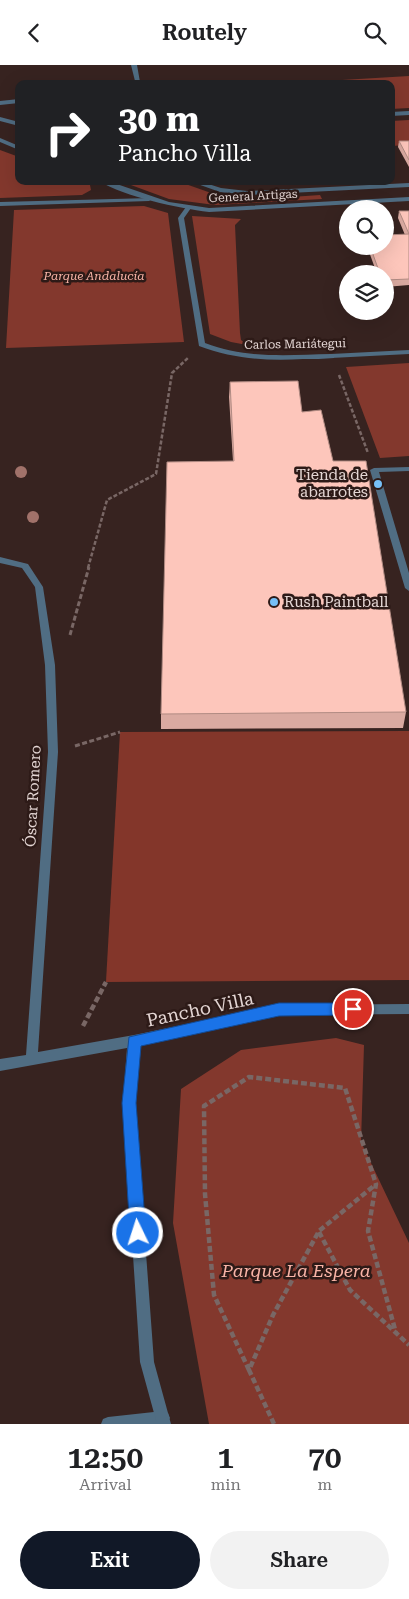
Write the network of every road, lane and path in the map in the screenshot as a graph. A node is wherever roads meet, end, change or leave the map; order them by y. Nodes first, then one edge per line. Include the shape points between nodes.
1 (134, 65) edge
2 (138, 80) edge
3 (15, 101) edge
4 (0, 103) edge
5 (409, 113) edge
6 (395, 114) edge
7 (0, 119) edge
8 (15, 123) edge
9 (0, 140) edge
10 (15, 146) edge
11 (112, 185) edge
12 (203, 185) edge
13 (409, 185) edge
14 (325, 190) junction
15 (149, 199) junction
16 (409, 199) edge
17 (330, 203) junction
18 (0, 204) edge
19 (188, 208) junction
20 (202, 344) junction
21 (409, 352) edge
22 (332, 356) junction
23 (409, 469) edge
24 (374, 471) junction
25 (0, 560) edge
26 (409, 587) edge
27 (50, 665) junction
28 (120, 732) dead end
29 (53, 752) junction
30 (106, 982) dead end
31 (409, 1009) edge
32 (134, 1041) junction
33 (68, 1053) junction
34 (32, 1058) junction
35 (0, 1065) edge
36 (376, 1184) junction
37 (319, 1231) junction
38 (396, 1333) junction
39 (409, 1345) edge
40 (249, 1370) junction
41 (164, 1421) edge
42 (108, 1424) edge
43 (274, 1424) edge

1 - 2 street
3 - 4 street
5 - 6 street
7 - 8 street
9 - 10 street
11 - 15 street, General Artigas
12 - 14 street, General Artigas via 220,191 247,193
13 - 14 street, General Artigas
14 - 17 street
15 - 18 street
15 - 19 street, General Artigas
16 - 17 street, General Artigas
17 - 19 street, General Artigas via 236,210
19 - 20 street via 181,218
20 - 22 street, Carlos Mariátegui via 243,357
20 - 27 path via 172,373 156,474 107,500 74,623 65,646
21 - 22 street, Carlos Mariátegui
22 - 24 path
23 - 24 street
24 - 26 street
25 - 27 street, Óscar Romero via 25,566 39,587
27 - 29 street, Óscar Romero
28 - 29 path
29 - 34 street, Óscar Romero
30 - 33 path
31 - 32 street, Pancho Villa via 279,1009
32 - 33 street, Pancho Villa
32 - 41 street via 129,1103 146,1353
33 - 34 street, Pancho Villa
34 - 35 street, Pancho Villa
36 - 37 path
36 - 38 path via 368,1231
36 - 40 path via 345,1088 249,1077 204,1106 205,1194 214,1295
37 - 38 path via 350,1290
37 - 40 path via 273,1315
38 - 39 path
40 - 43 path
41 - 42 street

